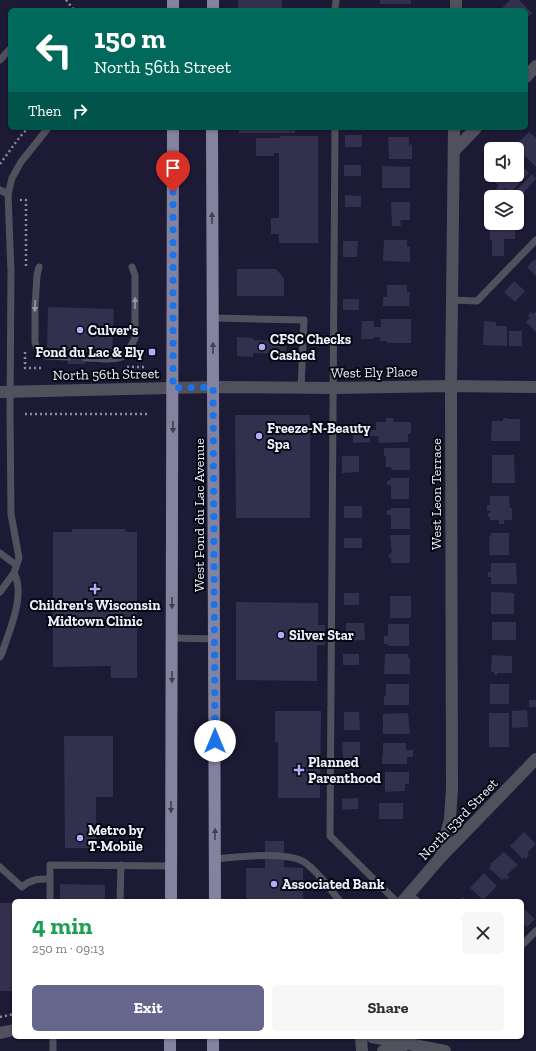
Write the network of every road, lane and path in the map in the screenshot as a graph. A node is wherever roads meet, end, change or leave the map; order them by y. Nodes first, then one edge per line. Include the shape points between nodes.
1 (66, 0) edge
2 (72, 8) edge
3 (8, 51) edge
4 (0, 60) edge
5 (536, 66) edge
6 (528, 74) edge
7 (26, 130) edge
8 (46, 130) edge
9 (173, 130) edge
10 (212, 130) edge
11 (335, 130) edge
12 (454, 130) edge
13 (474, 130) edge
14 (454, 151) junction
15 (0, 164) edge
16 (0, 190) edge
17 (8, 194) junction
18 (19, 200) dead end
19 (536, 240) edge
20 (39, 267) dead end
21 (132, 267) dead end
22 (26, 271) dead end
23 (452, 300) junction
24 (213, 318) junction
25 (25, 346) dead end
26 (68, 357) dead end
27 (85, 358) dead end
28 (124, 367) dead end
29 (146, 367) dead end
30 (48, 368) dead end
31 (451, 386) junction
32 (213, 387) junction
33 (536, 387) edge
34 (173, 388) junction
35 (301, 388) junction
36 (333, 388) junction
37 (5, 391) edge
38 (25, 414) dead end
39 (147, 414) dead end
40 (0, 553) edge
41 (16, 565) junction
42 (14, 574) junction
43 (0, 592) edge
44 (172, 638) junction
45 (214, 639) junction
46 (0, 657) edge
47 (536, 759) edge
48 (440, 858) junction
49 (215, 859) junction
50 (121, 865) junction
51 (171, 866) junction
52 (0, 867) edge
53 (50, 879) junction
54 (50, 899) edge
55 (120, 899) edge
56 (171, 899) edge
57 (214, 899) edge
58 (339, 899) edge
59 (394, 899) edge
60 (410, 899) edge
61 (536, 931) edge
62 (524, 943) edge
63 (12, 1014) edge
64 (0, 1017) edge
65 (12, 1030) edge
66 (0, 1033) edge
67 (53, 1039) edge
68 (170, 1039) edge
69 (213, 1039) edge
70 (361, 1039) edge
71 (383, 1039) edge
72 (409, 1044) junction
73 (53, 1051) edge
74 (170, 1051) edge
75 (213, 1051) edge
76 (362, 1051) edge
77 (383, 1051) edge
78 (445, 1051) edge

1 - 2 path
3 - 4 lane
5 - 6 street
7 - 15 path
8 - 17 lane via 21,162 12,178
9 - 34 main road, West Fond du Lac Avenue
24 -> 10 main road, West Fond du Lac Avenue
11 - 36 lane
12 - 14 street, West Leon Terrace
13 - 14 street
14 - 23 street, West Leon Terrace
16 - 17 lane
17 - 37 lane via 11,271
18 - 22 path via 26,200
19 - 23 lane via 477,301
20 -> 26 lane via 36,275 35,342 37,348 46,356
27 -> 21 lane via 123,357 132,344 135,338 135,283
23 - 31 street, West Leon Terrace
32 -> 24 main road, West Fond du Lac Avenue
24 - 35 lane via 304,320
25 - 30 path via 25,368
28 - 29 path
31 - 33 street, West Ely Place
31 - 36 street, West Ely Place
31 - 48 street, West Leon Terrace via 452,789 450,818
32 - 34 street, North 56th Street
32 - 35 street, West Ely Place
32 - 45 main road, West Fond du Lac Avenue
34 - 37 street, North 56th Street
34 -> 44 main road, West Fond du Lac Avenue
35 - 36 street, West Ely Place
36 - 59 lane via 330,836
37 - 41 lane via 11,514 19,558
38 - 39 path
40 - 41 lane
41 - 42 lane
42 - 43 lane
42 - 46 lane via 18,580 17,604
44 - 45 lane
44 -> 51 main road, West Fond du Lac Avenue
49 -> 45 main road, West Fond du Lac Avenue
47 - 48 street, North 53rd Street
48 - 60 street, North 53rd Street
49 - 57 main road, West Fond du Lac Avenue
49 - 58 lane via 284,856 303,861
50 - 51 lane
50 - 53 lane via 50,865
50 - 55 lane
51 - 56 main road, West Fond du Lac Avenue
52 - 53 lane via 22,887 34,879
53 - 54 lane
61 - 62 lane
63 - 64 path
65 - 66 street
67 - 73 lane
68 - 74 main road
69 - 75 main road
70 - 76 street
71 - 72 street
72 - 77 street
72 - 78 street

